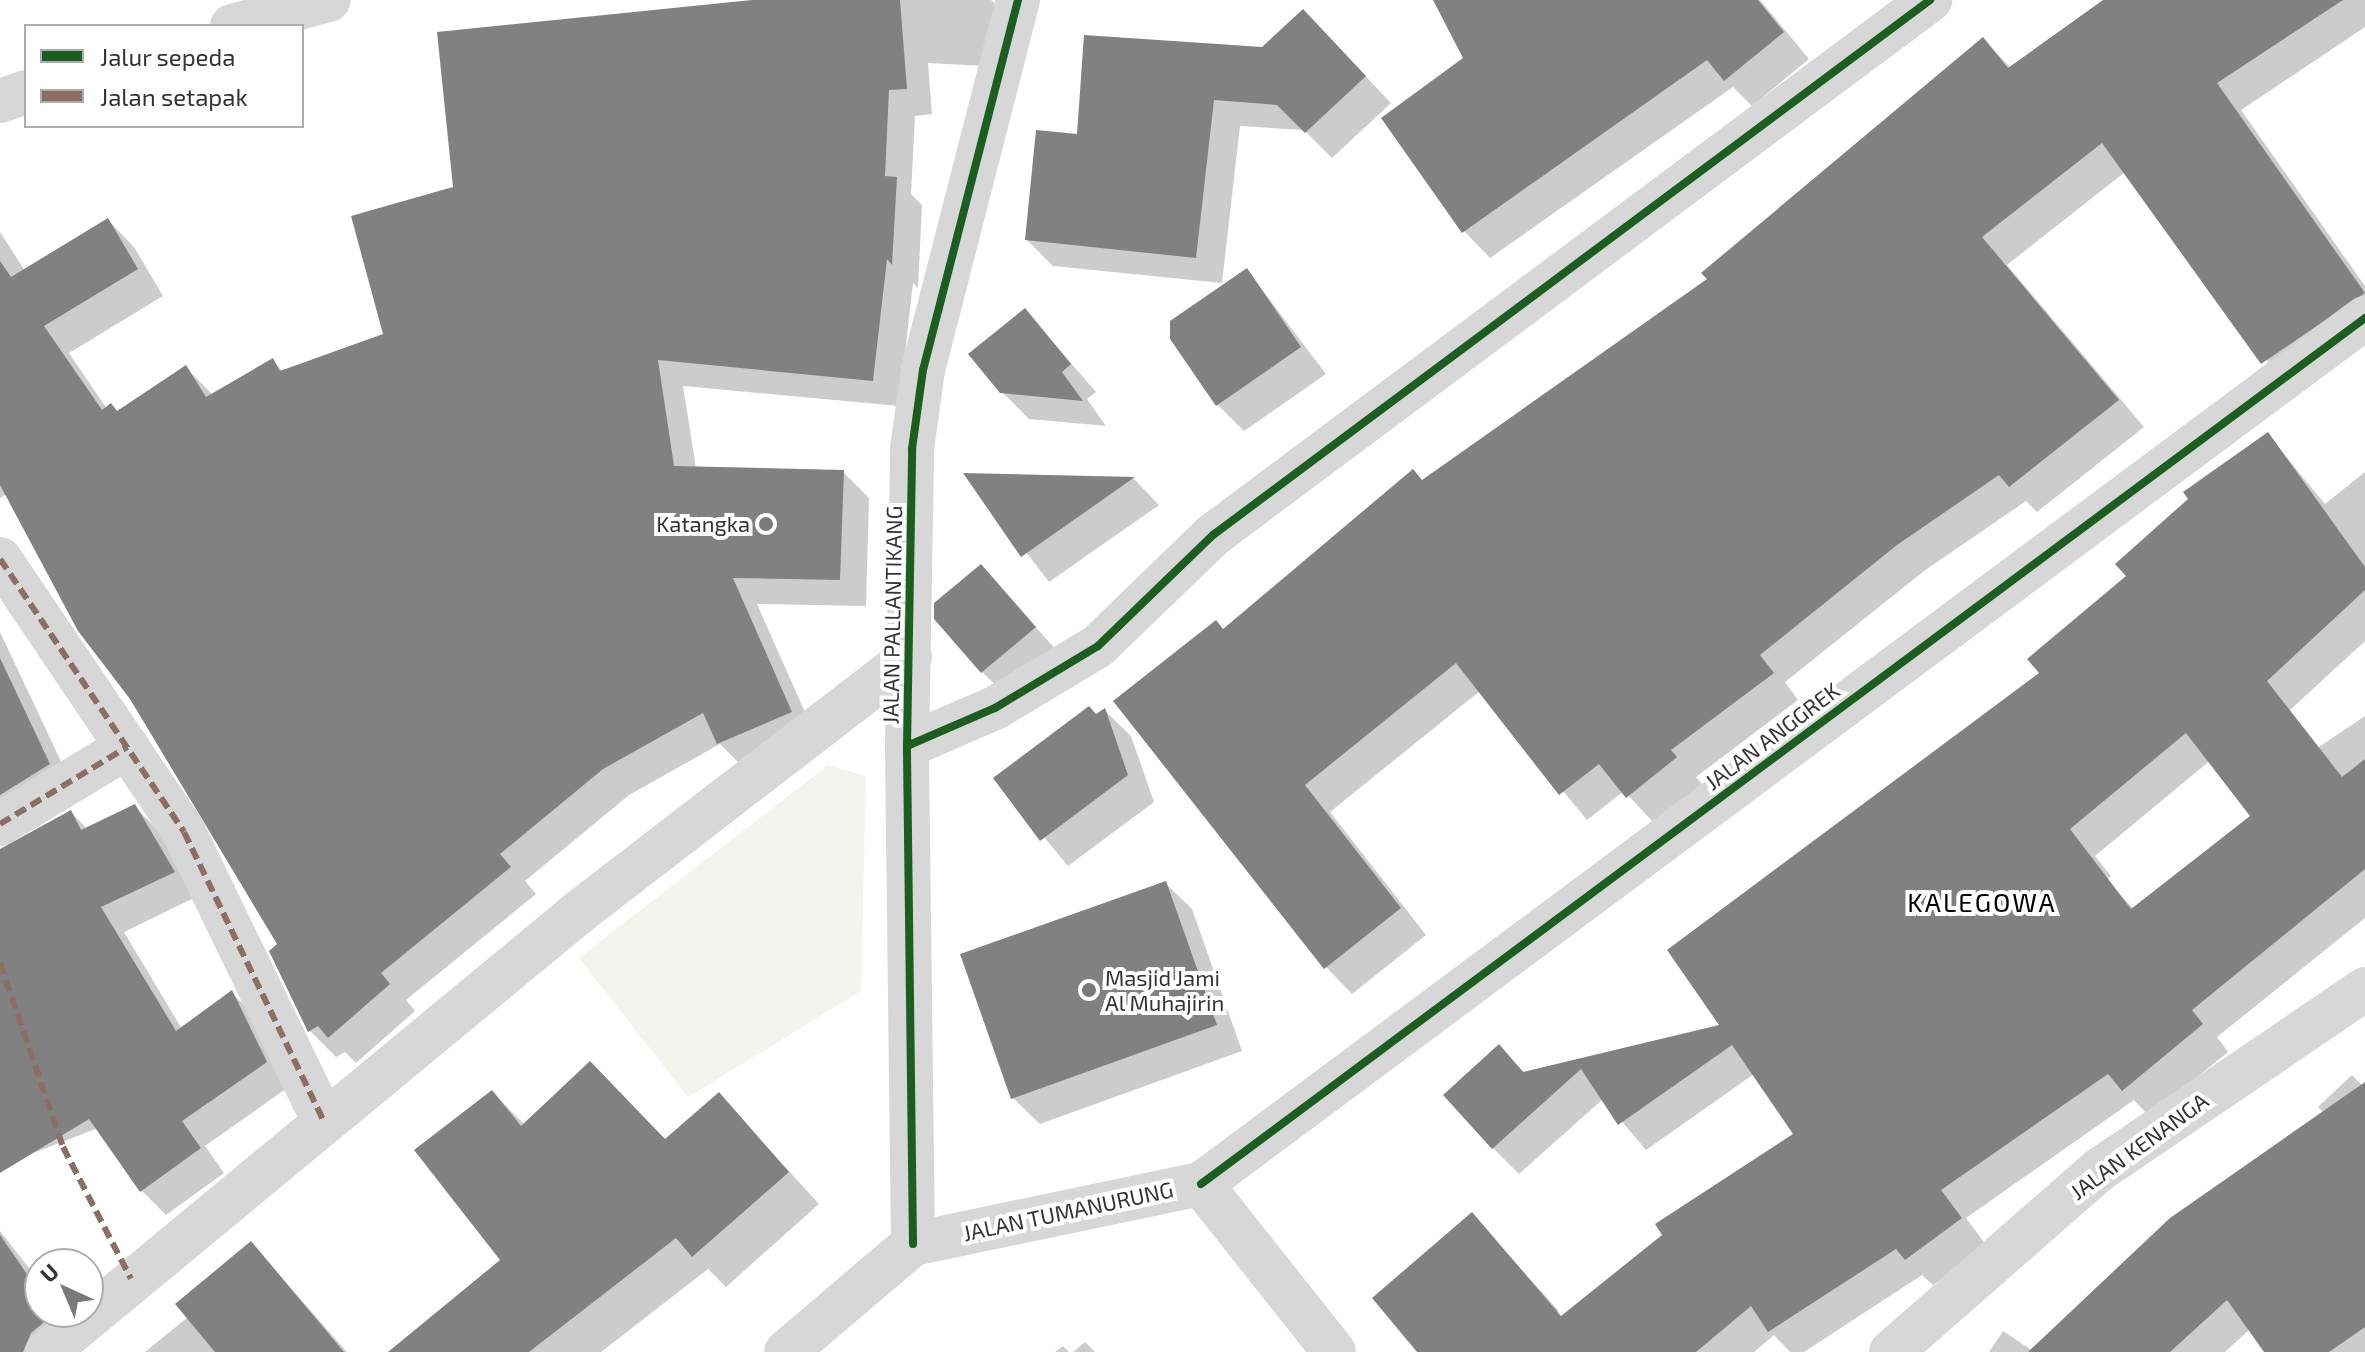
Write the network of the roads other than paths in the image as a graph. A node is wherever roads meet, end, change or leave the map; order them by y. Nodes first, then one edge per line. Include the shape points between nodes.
1 (329, 0) edge
2 (1018, 0) edge
3 (1930, 0) edge
4 (239, 24) edge
5 (24, 93) edge
6 (0, 101) edge
7 (2365, 318) edge
8 (0, 559) edge
9 (910, 657) junction
10 (907, 746) junction
11 (127, 747) junction
12 (0, 824) edge
13 (2365, 989) edge
14 (323, 1120) junction
15 (1201, 1184) junction
16 (913, 1244) junction
17 (47, 1352) edge
18 (786, 1352) edge
19 (1334, 1352) edge
20 (1891, 1352) edge

1 - 4 street
2 - 9 street, JALAN PALLANTIKANG via 923,370 912,449
3 - 10 street via 1213,535 1098,646 995,708
5 - 6 street
7 - 15 street, JALAN ANGGREK
8 - 11 street
9 - 10 street, JALAN PALLANTIKANG
9 - 14 street
10 - 16 street, JALAN PALLANTIKANG
11 - 12 street
11 - 14 street via 184,832
13 - 20 street, JALAN KENANGA via 2099,1170
14 - 17 street
15 - 16 street, JALAN TUMANURUNG
15 - 19 street, JALAN TUMANURUNG
16 - 18 street

